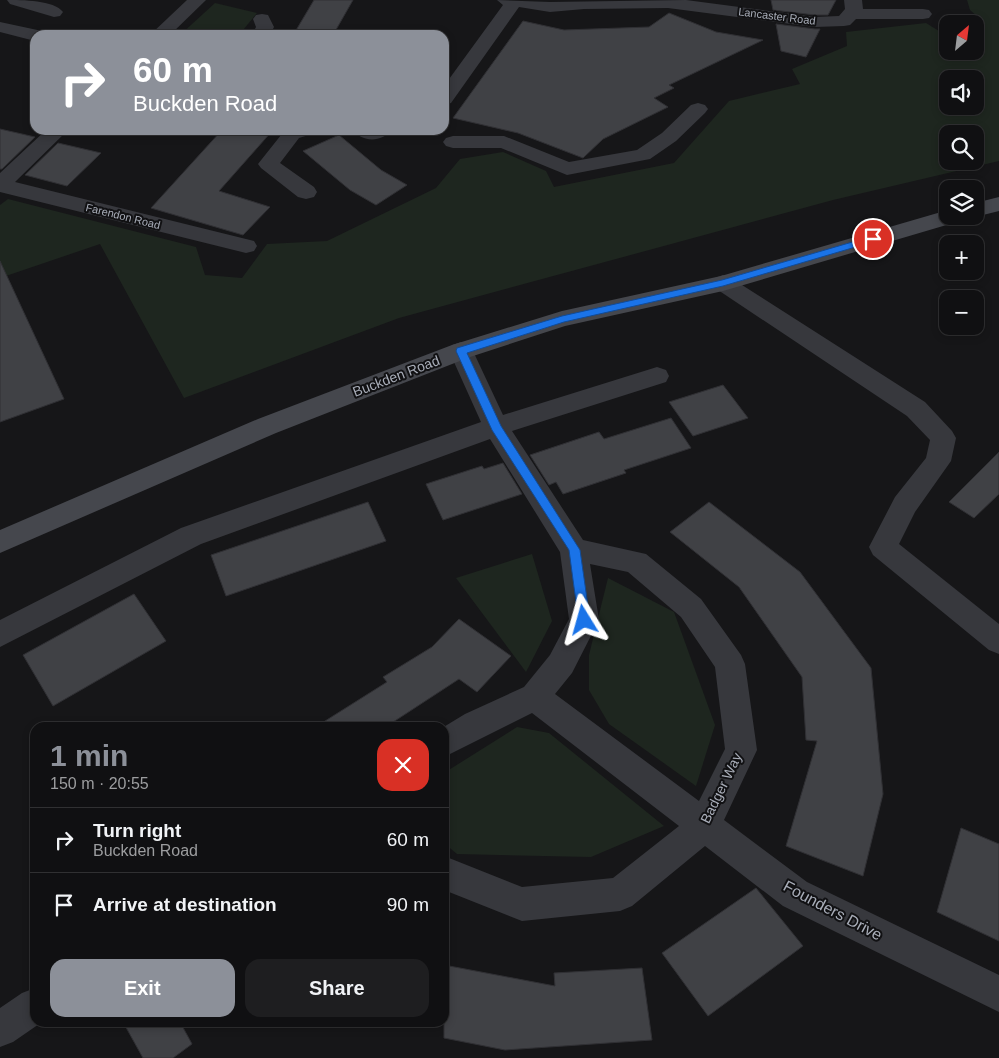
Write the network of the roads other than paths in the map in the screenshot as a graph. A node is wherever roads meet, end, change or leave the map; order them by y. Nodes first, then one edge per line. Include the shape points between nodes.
1 (16, 0) edge
2 (197, 0) edge
3 (510, 1) edge
4 (584, 2) edge
5 (853, 7) edge
6 (54, 12) dead end
7 (923, 14) dead end
8 (0, 27) edge
9 (164, 30) edge
10 (30, 34) edge
11 (449, 92) edge
12 (698, 109) dead end
13 (53, 135) edge
14 (291, 135) edge
15 (448, 142) edge
16 (0, 185) edge
17 (306, 192) dead end
18 (999, 204) edge
19 (984, 208) edge
20 (939, 220) edge
21 (246, 246) dead end
22 (723, 283) junction
23 (461, 351) junction
24 (657, 376) dead end
25 (496, 427) junction
26 (0, 542) edge
27 (574, 550) junction
28 (0, 634) edge
29 (999, 641) edge
30 (535, 697) junction
31 (449, 740) edge
32 (704, 826) junction
33 (449, 875) edge
34 (999, 994) edge
35 (30, 1009) edge
36 (0, 1030) edge

1 - 6 street
2 - 9 street
3 - 4 street, Lancaster Road via 550,6
3 - 11 street
4 - 5 street, Lancaster Road via 668,3 815,22 844,21
5 - 7 street, Lancaster Road
8 - 10 street
12 - 15 street via 669,138 643,154 567,169 504,142
13 - 16 street, Farendon Road
14 - 17 street via 268,164
16 - 21 street, Farendon Road
18 - 19 main road
20 - 22 main road, Buckden Road
22 - 23 main road, Buckden Road via 562,319
22 - 29 street via 916,409 943,438 938,461 904,506 883,547
23 - 25 street
23 - 26 main road, Buckden Road via 267,426
24 - 25 street
25 - 27 street
25 - 28 street via 191,536
27 - 30 street via 584,620 561,664
27 - 32 street, Badger Way via 636,562 691,608 730,664 741,750
30 - 31 street
30 - 32 street, Founders Drive
32 - 33 street, Badger Way via 620,894 522,904
32 - 34 street, Founders Drive via 795,894
35 - 36 street

